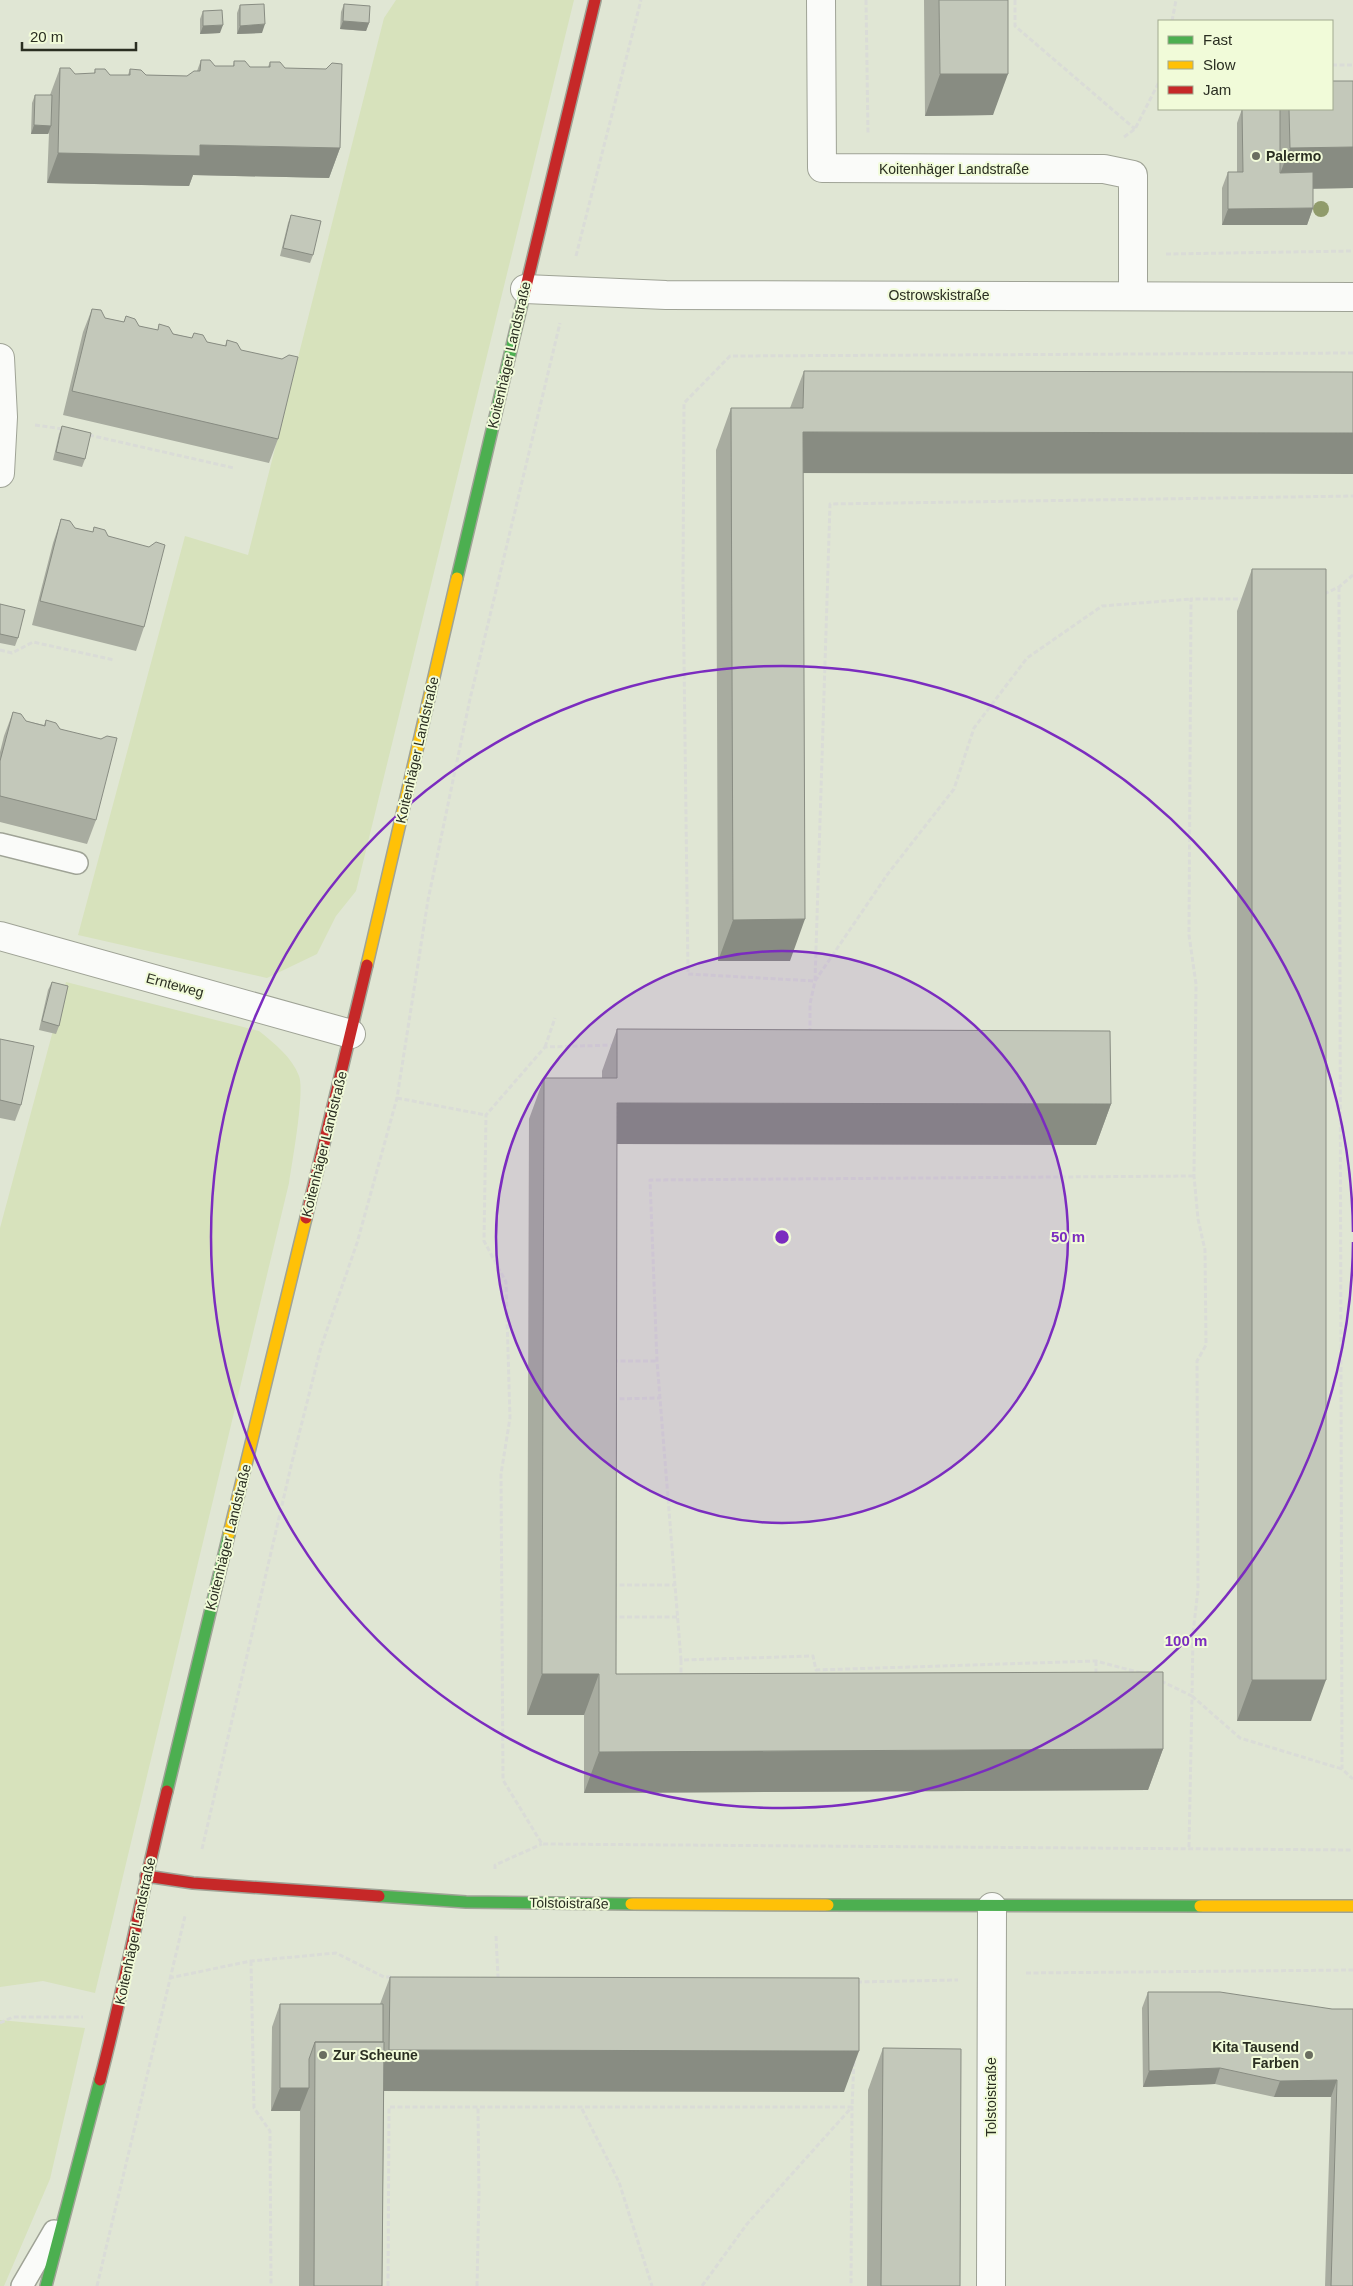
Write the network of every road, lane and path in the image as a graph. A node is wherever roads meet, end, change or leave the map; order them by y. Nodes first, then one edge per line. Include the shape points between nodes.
1 (595, 0) edge
2 (641, 0) edge
3 (821, 0) edge
4 (866, 0) edge
5 (1015, 0) edge
6 (1176, 0) edge
7 (1172, 20) edge
8 (1333, 65) edge
9 (1353, 65) edge
10 (1135, 129) dead end
11 (868, 139) dead end
12 (1353, 251) edge
13 (1133, 254) junction
14 (525, 289) junction
15 (567, 292) junction
16 (1134, 296) junction
17 (1353, 297) edge
18 (1353, 354) edge
19 (0, 358) edge
20 (3, 425) junction
21 (64, 429) edge
22 (83, 434) edge
23 (234, 468) dead end
24 (0, 472) edge
25 (1353, 496) edge
26 (1353, 575) edge
27 (1339, 587) junction
28 (1318, 596) edge
29 (1191, 599) junction
30 (1251, 599) edge
31 (0, 650) edge
32 (114, 660) dead end
33 (0, 844) edge
34 (77, 863) dead end
35 (0, 936) edge
36 (815, 981) junction
37 (555, 1018) dead end
38 (350, 1034) junction
39 (810, 1038) edge
40 (623, 1044) edge
41 (545, 1047) junction
42 (397, 1098) junction
43 (486, 1115) junction
44 (1194, 1176) junction
45 (611, 1361) edge
46 (657, 1361) junction
47 (660, 1398) junction
48 (602, 1399) edge
49 (611, 1585) edge
50 (674, 1585) junction
51 (611, 1617) edge
52 (677, 1617) junction
53 (681, 1660) junction
54 (1096, 1661) junction
55 (816, 1670) junction
56 (1145, 1674) edge
57 (1153, 1678) edge
58 (681, 1679) edge
59 (816, 1679) edge
60 (1096, 1679) edge
61 (1192, 1696) junction
62 (1342, 1769) junction
63 (1353, 1779) edge
64 (1189, 1848) junction
65 (1353, 1850) edge
66 (146, 1876) junction
67 (193, 1883) junction
68 (1353, 1906) edge
69 (992, 1907) junction
70 (251, 1961) junction
71 (1353, 1970) edge
72 (992, 1974) junction
73 (394, 1977) edge
74 (489, 1977) edge
75 (169, 1978) junction
76 (508, 1978) edge
77 (847, 1982) edge
78 (857, 1982) junction
79 (856, 1992) edge
80 (117, 2017) junction
81 (0, 2023) edge
82 (854, 2059) edge
83 (852, 2107) junction
84 (478, 2108) junction
85 (582, 2109) junction
86 (64, 2213) junction
87 (22, 2286) edge
88 (46, 2286) edge
89 (97, 2286) edge
90 (271, 2286) edge
91 (388, 2286) edge
92 (477, 2286) edge
93 (652, 2286) edge
94 (702, 2286) edge
95 (851, 2286) edge
96 (991, 2286) edge

1 - 14 main road, Koitenhäger Landstraße
2 - 15 path
3 - 13 street, Koitenhäger Landstraße via 822,168 1104,170 1133,176
4 - 11 path
5 - 10 path via 1015,26
6 - 7 path
8 - 9 path
12 - 13 path
13 - 16 street, Koitenhäger Landstraße
14 - 15 street, Ostrowskistraße
14 - 38 main road, Koitenhäger Landstraße
15 - 16 street, Ostrowskistraße
15 - 42 path via 470,700 428,900
16 - 17 street, Ostrowskistraße
18 - 36 path via 730,356 684,403 688,974
19 - 20 street
20 - 21 path via 45,425
20 - 24 street
22 - 23 path
25 - 36 path via 830,504
26 - 27 path
27 - 28 path
27 - 62 path
29 - 30 path
29 - 36 path via 1102,606 1027,658 974,728 954,789 887,875
29 - 44 path via 1189,936 1196,984
31 - 32 path via 12,653 33,642
33 - 34 lane
35 - 38 street, Ernteweg
36 - 39 path via 810,1004
37 - 41 path
38 - 66 main road, Koitenhäger Landstraße
40 - 41 path
41 - 43 path
42 - 43 path
42 - 67 path via 357,1243 321,1347
43 - 64 path via 484,1241 506,1282 510,1418 501,1474 503,1780 542,1844
44 - 46 path via 650,1180
44 - 61 path via 1204,1250 1206,1346 1198,1361 1198,1590 1193,1633
45 - 46 path
46 - 47 path
47 - 48 path
47 - 50 path
49 - 50 path
50 - 52 path
51 - 52 path
52 - 53 path
53 - 55 path via 813,1656
53 - 58 path
54 - 55 path
54 - 56 path
54 - 60 path
55 - 59 path
57 - 61 path
61 - 62 path via 1240,1738
61 - 64 path
62 - 63 path
64 - 65 path
66 - 67 main road, Tolstoistraße
66 - 80 main road, Koitenhäger Landstraße
67 - 69 main road, Tolstoistraße via 466,1902
67 - 75 path
68 - 69 main road, Tolstoistraße
69 - 72 street, Tolstoistraße
70 - 73 path via 336,1953 384,1977
70 - 75 path
70 - 90 path via 254,2108 270,2131
71 - 72 path
72 - 78 path via 976,1980
72 - 96 street, Tolstoistraße
74 - 76 path
75 - 89 path
77 - 78 path
78 - 79 path
80 - 81 path via 13,2017
80 - 86 main road, Koitenhäger Landstraße
82 - 83 path
83 - 85 path
83 - 94 path via 747,2224
83 - 95 path
84 - 85 path
84 - 91 path via 389,2107
84 - 92 path
85 - 93 path via 618,2182
86 - 87 lane
86 - 88 main road, Koitenhäger Landstraße

